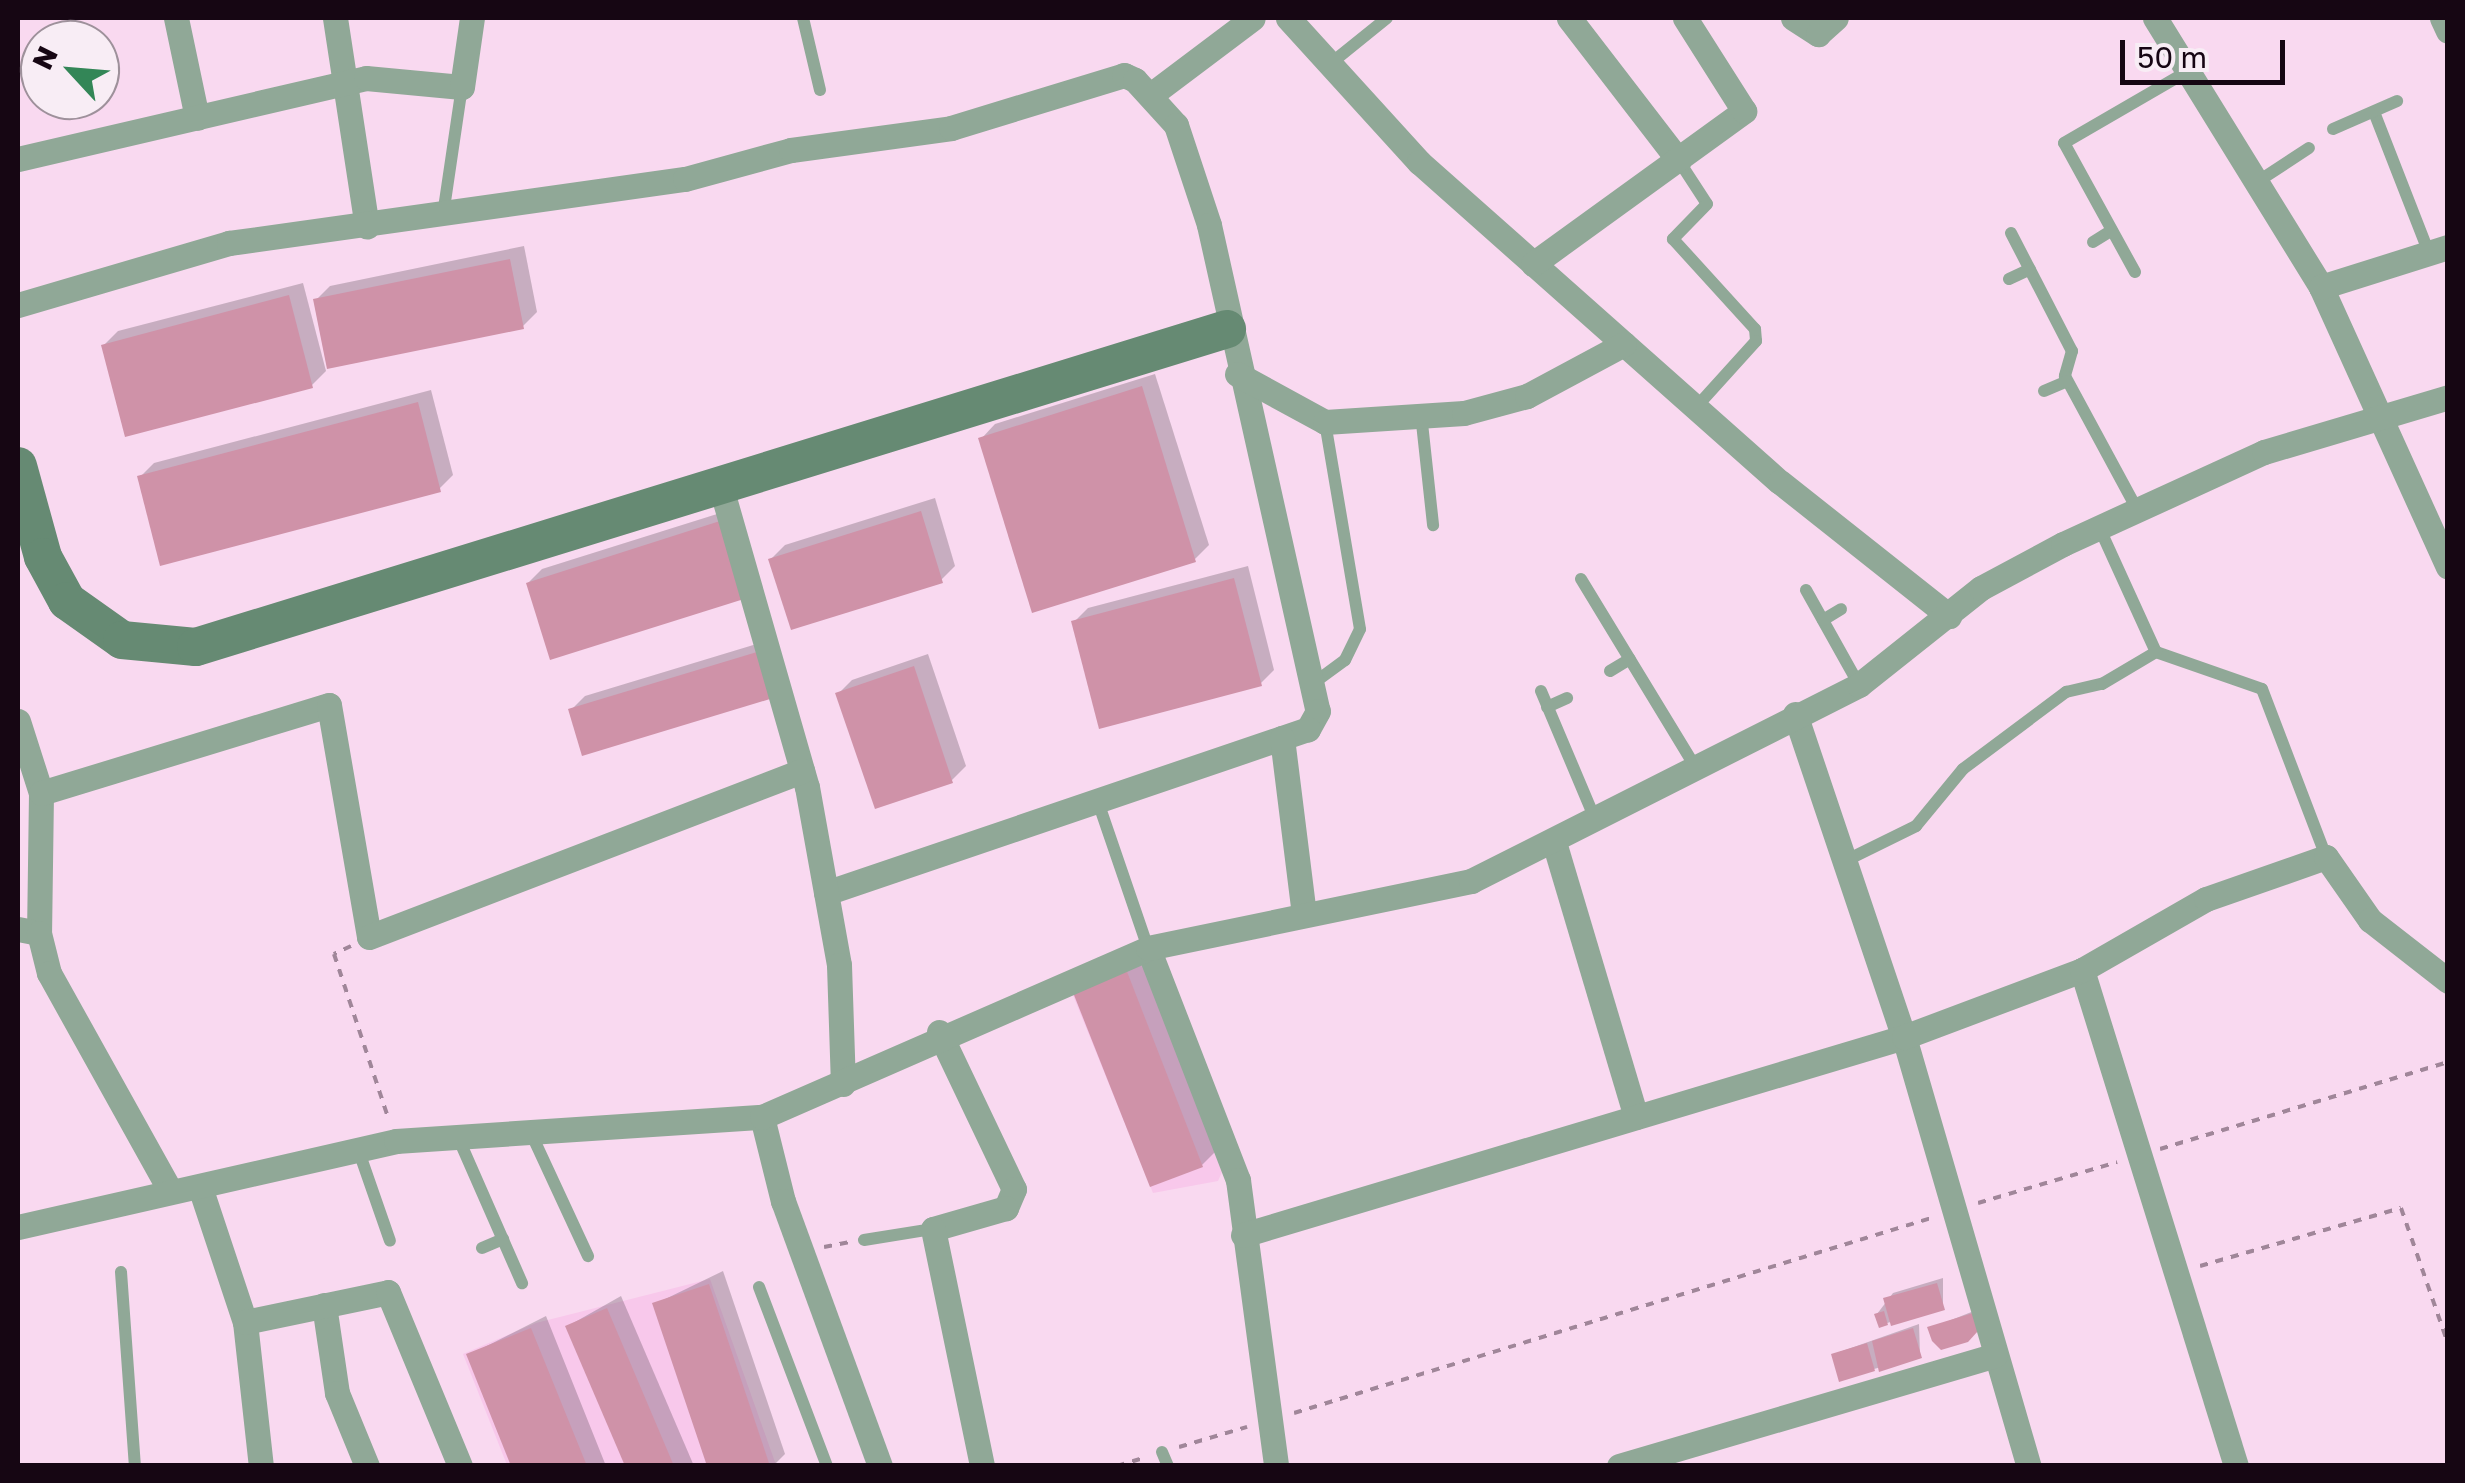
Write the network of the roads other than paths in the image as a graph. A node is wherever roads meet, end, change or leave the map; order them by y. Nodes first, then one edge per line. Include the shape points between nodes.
1 (176, 18) edge
2 (335, 18) edge
3 (472, 18) edge
4 (804, 18) edge
5 (1253, 18) edge
6 (1288, 18) edge
7 (1387, 18) edge
8 (1569, 18) edge
9 (1685, 18) edge
10 (1794, 18) edge
11 (1836, 18) edge
12 (2155, 18) edge
13 (2442, 18) edge
14 (2448, 31) edge
15 (1330, 64) junction
16 (2188, 71) junction
17 (345, 84) junction
18 (462, 87) junction
19 (820, 90) dead end
20 (1152, 94) junction
21 (2398, 101) dead end
22 (2374, 112) junction
23 (197, 118) junction
24 (2333, 129) dead end
25 (2309, 148) dead end
26 (18, 159) edge
27 (1679, 161) junction
28 (2257, 182) junction
29 (442, 218) junction
30 (366, 227) junction
31 (2112, 230) junction
32 (2011, 233) dead end
33 (2093, 242) dead end
34 (2438, 250) edge
35 (1533, 264) junction
36 (2030, 269) junction
37 (2135, 272) dead end
38 (2010, 279) dead end
39 (2321, 287) junction
40 (18, 305) edge
41 (1227, 329) junction
42 (1624, 344) junction
43 (1237, 374) junction
44 (2067, 381) junction
45 (2044, 391) dead end
46 (2448, 398) edge
47 (1699, 404) junction
48 (1420, 411) junction
49 (2384, 416) junction
50 (1325, 422) junction
51 (18, 466) edge
52 (720, 484) junction
53 (2137, 509) junction
54 (1433, 526) dead end
55 (2098, 527) junction
56 (2448, 567) edge
57 (1582, 579) dead end
58 (1806, 590) dead end
59 (1842, 610) dead end
60 (1949, 616) junction
61 (1823, 620) junction
62 (2156, 652) junction
63 (1630, 659) junction
64 (1610, 671) dead end
65 (1859, 684) junction
66 (1312, 685) junction
67 (1541, 692) dead end
68 (1567, 698) dead end
69 (1548, 707) junction
70 (1795, 714) junction
71 (18, 721) edge
72 (1282, 738) junction
73 (1693, 763) junction
74 (802, 771) junction
75 (41, 793) junction
76 (1097, 799) junction
77 (1595, 819) junction
78 (1554, 842) junction
79 (2326, 857) junction
80 (1847, 860) junction
81 (826, 893) junction
82 (1304, 916) junction
83 (28, 931) edge
84 (1148, 948) junction
85 (2082, 970) junction
86 (2448, 981) edge
87 (939, 1032) junction
88 (1904, 1037) junction
89 (842, 1084) junction
90 (762, 1117) junction
91 (1636, 1117) junction
92 (530, 1131) junction
93 (456, 1133) junction
94 (357, 1148) junction
95 (200, 1186) junction
96 (169, 1189) junction
97 (18, 1227) edge
98 (933, 1228) junction
99 (1243, 1234) junction
100 (502, 1238) junction
101 (864, 1240) road end
102 (390, 1242) dead end
103 (482, 1248) dead end
104 (588, 1256) dead end
105 (121, 1272) dead end
106 (522, 1282) dead end
107 (759, 1288) dead end
108 (324, 1306) junction
109 (244, 1322) junction
110 (1994, 1355) junction
111 (135, 1466) edge
112 (261, 1466) edge
113 (367, 1466) edge
114 (460, 1466) edge
115 (828, 1466) edge
116 (880, 1466) edge
117 (982, 1466) edge
118 (1276, 1466) edge
119 (1619, 1466) edge
120 (2029, 1466) edge
121 (2236, 1466) edge

1 - 23 street
2 - 17 street
3 - 18 street
4 - 19 lane
5 - 20 street
6 - 15 street
7 - 15 lane
8 - 27 street
9 - 27 street via 1744,111
10 - 11 street via 1818,34
12 - 16 street
13 - 14 street
15 - 35 street via 1420,162
16 - 28 street
16 - 31 lane via 2064,143
17 - 18 street
17 - 23 street
17 - 30 street
18 - 29 lane
20 - 29 street via 1124,75 952,128
20 - 41 street via 1194,174
21 - 22 lane
22 - 24 lane
22 - 34 lane
23 - 26 street
25 - 28 lane
27 - 35 street
27 - 47 lane via 1706,204 1674,238 1756,330 1756,340
28 - 39 street
29 - 30 street
30 - 40 street via 191,251
31 - 33 lane
31 - 37 lane
32 - 36 lane
34 - 39 street
35 - 42 street
36 - 38 lane
36 - 44 lane via 2072,350
39 - 49 street
41 - 43 street
41 - 52 street
42 - 47 street
42 - 48 street via 1527,396 1464,413
43 - 50 street
43 - 66 street
44 - 45 lane
44 - 53 lane
46 - 49 street
47 - 60 street via 1824,520
48 - 50 street
48 - 54 lane
49 - 53 street via 2264,452
49 - 56 street
50 - 66 lane via 1360,630 1345,660
51 - 52 street via 67,602 122,640 157,648 196,647
52 - 74 street
53 - 55 street
55 - 60 street via 2006,572
55 - 62 lane
57 - 63 lane
58 - 61 lane
59 - 61 lane
60 - 65 street
61 - 65 lane
62 - 79 lane via 2262,689
62 - 80 lane via 2066,692 1964,770 1916,826
63 - 64 lane
63 - 73 lane
65 - 70 street
66 - 72 street via 1318,711 1308,730
67 - 69 lane
68 - 69 lane
69 - 77 lane
70 - 73 street
70 - 80 street
71 - 75 street
72 - 76 street
72 - 82 street
73 - 77 street
74 - 75 street via 369,937 330,705
74 - 81 street
75 - 83 street
76 - 81 street
76 - 84 lane
77 - 78 street
78 - 82 street via 1418,899
78 - 91 street
79 - 85 street via 2206,899
79 - 86 street via 2370,920
80 - 88 street
81 - 89 street
82 - 84 street
83 - 96 street
84 - 87 street
84 - 99 street via 1238,1180
85 - 88 street
85 - 121 street
87 - 89 street
87 - 98 street via 1014,1189 1006,1208
88 - 91 street
88 - 110 street
89 - 90 street
90 - 92 street
90 - 116 street via 802,1251
91 - 99 street
92 - 93 street
92 - 104 lane
93 - 94 street
93 - 100 lane
94 - 95 street
94 - 102 lane
95 - 96 street
95 - 109 street
96 - 97 street
98 - 101 lane
98 - 117 street
99 - 118 street
100 - 103 lane
100 - 106 lane
105 - 111 lane
107 - 115 lane
108 - 109 street
108 - 113 street via 337,1393
108 - 114 street via 382,1290 392,1297
109 - 112 street
110 - 119 street
110 - 120 street

